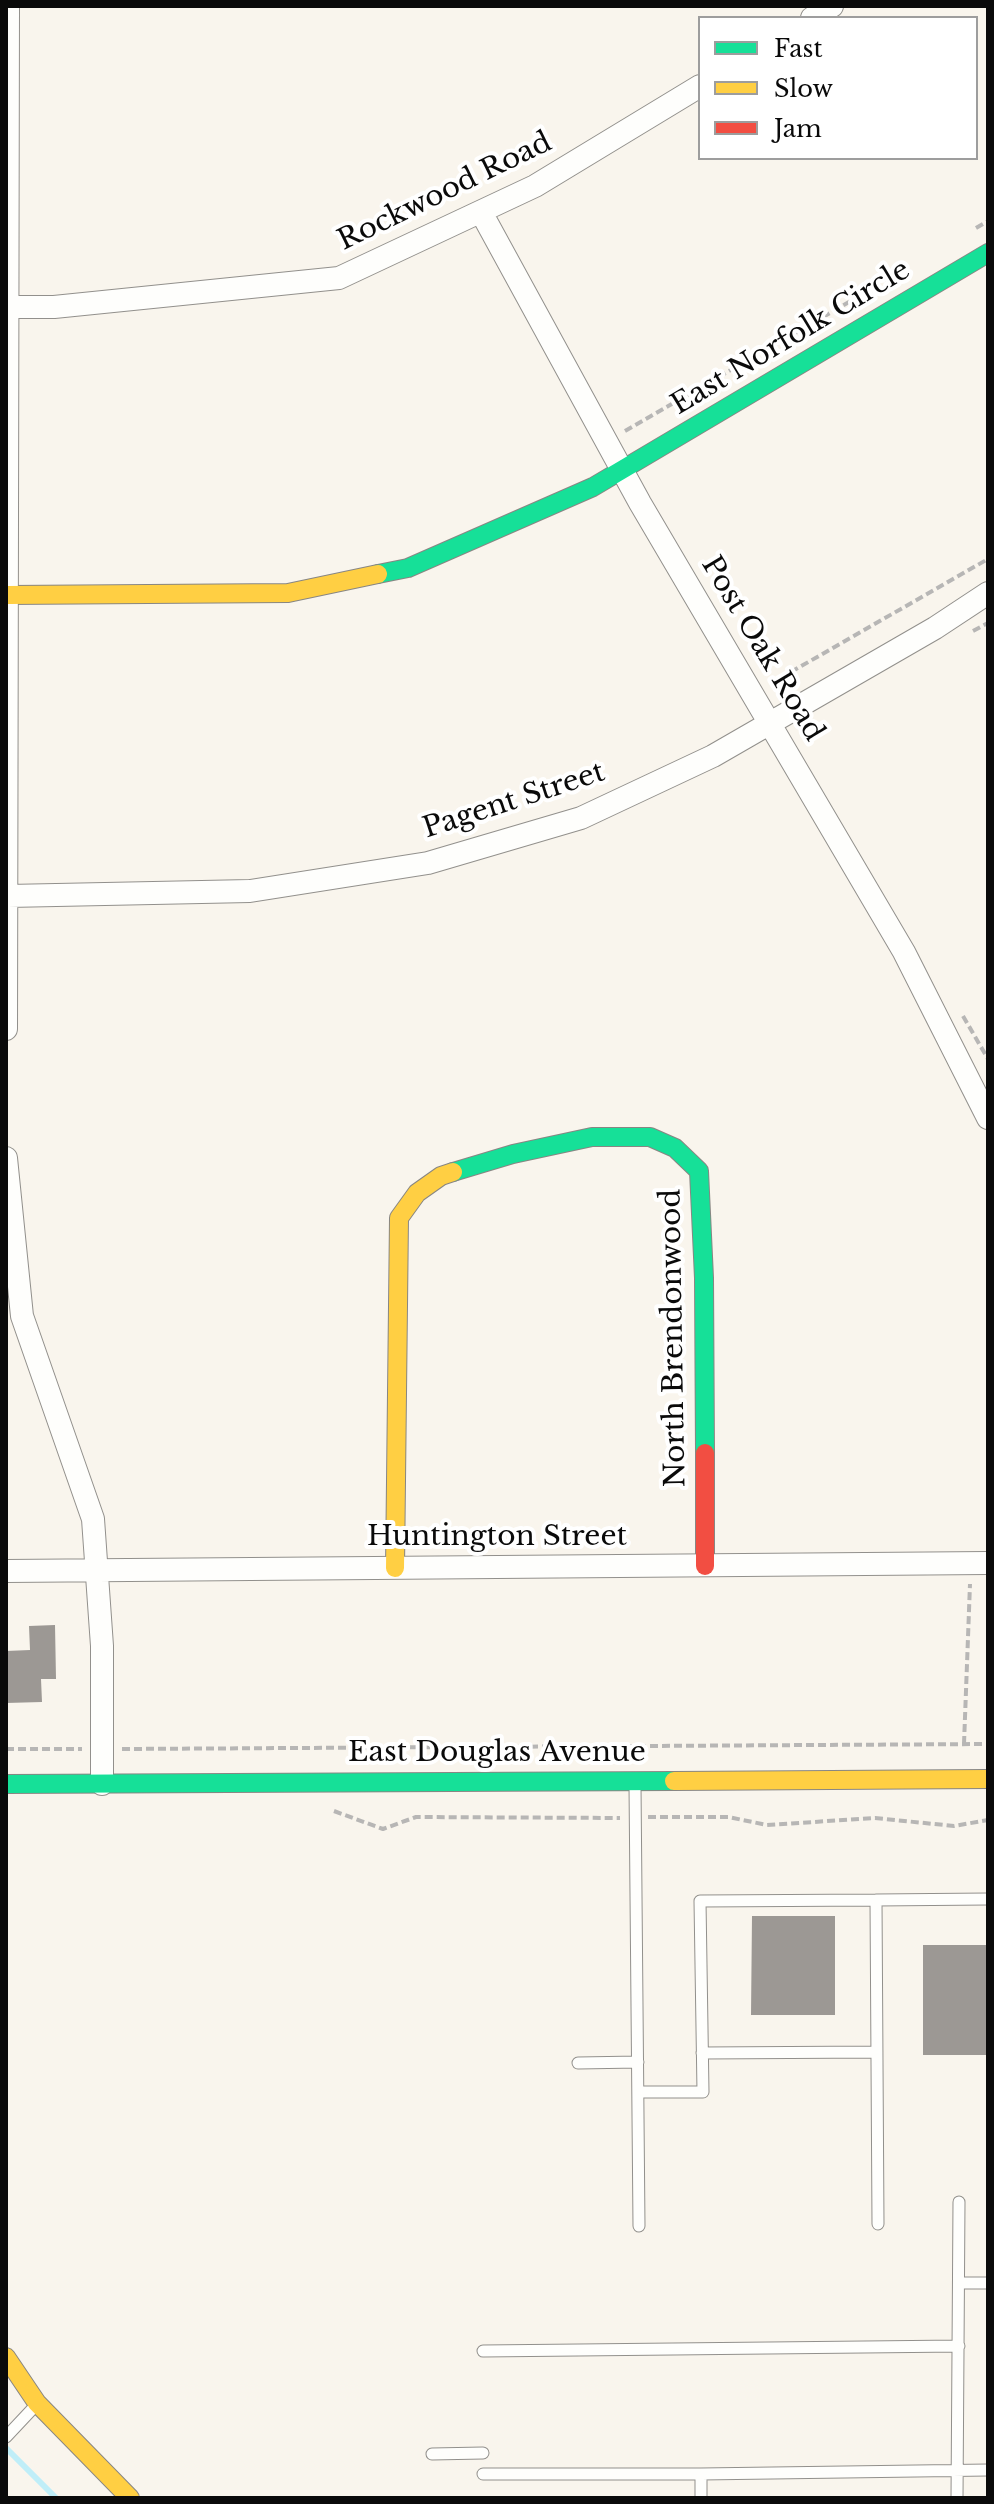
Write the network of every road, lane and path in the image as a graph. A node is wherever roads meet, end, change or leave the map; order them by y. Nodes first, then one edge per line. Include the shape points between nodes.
1 (8, 6) edge
2 (698, 87) edge
3 (481, 212) junction
4 (988, 221) edge
5 (975, 229) dead end
6 (988, 253) edge
7 (881, 283) dead end
8 (7, 307) edge
9 (625, 431) dead end
10 (622, 470) junction
11 (988, 559) edge
12 (988, 593) edge
13 (8, 595) junction
14 (770, 684) dead end
15 (771, 722) junction
16 (8, 896) edge
17 (6, 1029) edge
18 (988, 1118) edge
19 (6, 1158) edge
20 (988, 1563) edge
21 (705, 1566) junction
22 (395, 1568) junction
23 (96, 1570) junction
24 (6, 1571) edge
25 (969, 1584) dead end
26 (964, 1744) junction
27 (988, 1744) edge
28 (6, 1749) edge
29 (102, 1749) junction
30 (988, 1779) edge
31 (635, 1780) junction
32 (6, 1784) edge
33 (102, 1784) junction
34 (322, 1811) dead end
35 (636, 1817) junction
36 (988, 1820) edge
37 (988, 1899) edge
38 (876, 1900) junction
39 (877, 2052) junction
40 (702, 2053) junction
41 (638, 2062) junction
42 (578, 2063) dead end
43 (638, 2092) junction
44 (959, 2202) dead end
45 (878, 2224) dead end
46 (639, 2226) dead end
47 (959, 2283) junction
48 (988, 2283) edge
49 (959, 2346) junction
50 (483, 2351) dead end
51 (6, 2357) edge
52 (37, 2403) junction
53 (6, 2437) edge
54 (483, 2453) dead end
55 (432, 2454) dead end
56 (957, 2470) junction
57 (988, 2470) edge
58 (483, 2474) dead end
59 (701, 2474) junction
60 (130, 2498) edge
61 (701, 2498) edge
62 (957, 2498) edge

1 - 8 street
2 - 3 street, Rockwood Road via 535,186
3 - 8 street, Rockwood Road via 339,278 54,307
3 - 10 street, Post Oak Road
4 - 5 path
6 - 10 street, East Norfolk Circle
7 - 9 path
8 - 13 street
10 - 13 street, East Norfolk Circle via 408,568 303,590
10 - 15 street, Post Oak Road
11 - 14 path
12 - 15 street, Pagent Street
13 - 16 street
15 - 16 street, Pagent Street via 713,756 581,818 428,863 250,891
15 - 18 street, Post Oak Road via 904,952
16 - 17 street
19 - 23 street via 22,1316 93,1519
20 - 21 street, Huntington Street
21 - 22 street, Huntington Street
21 - 22 street, North Brendonwood via 699,1171 675,1148 650,1137 592,1137 441,1176 417,1193 399,1218
22 - 23 street, Huntington Street
23 - 24 street, Huntington Street
23 - 29 street
25 - 26 path
26 - 27 path
26 - 29 path
28 - 29 path
29 - 33 street
30 - 31 street, East Douglas Avenue
31 - 33 street, East Douglas Avenue
31 - 35 lane
32 - 33 street, East Douglas Avenue
34 - 35 path via 338,1811 383,1829 416,1817
35 - 36 path via 728,1817 767,1825 875,1818 954,1826
35 - 41 lane
37 - 38 lane
38 - 39 lane
38 - 40 lane via 700,1901
39 - 40 lane
39 - 45 lane
40 - 43 lane via 703,2092
41 - 42 lane
41 - 43 lane
43 - 46 lane
44 - 47 lane
47 - 48 lane
47 - 49 lane
49 - 50 lane
49 - 56 lane
51 - 52 street
52 - 53 lane
52 - 60 street
54 - 55 lane
56 - 57 lane
56 - 59 lane
56 - 62 lane
58 - 59 lane
59 - 61 lane

